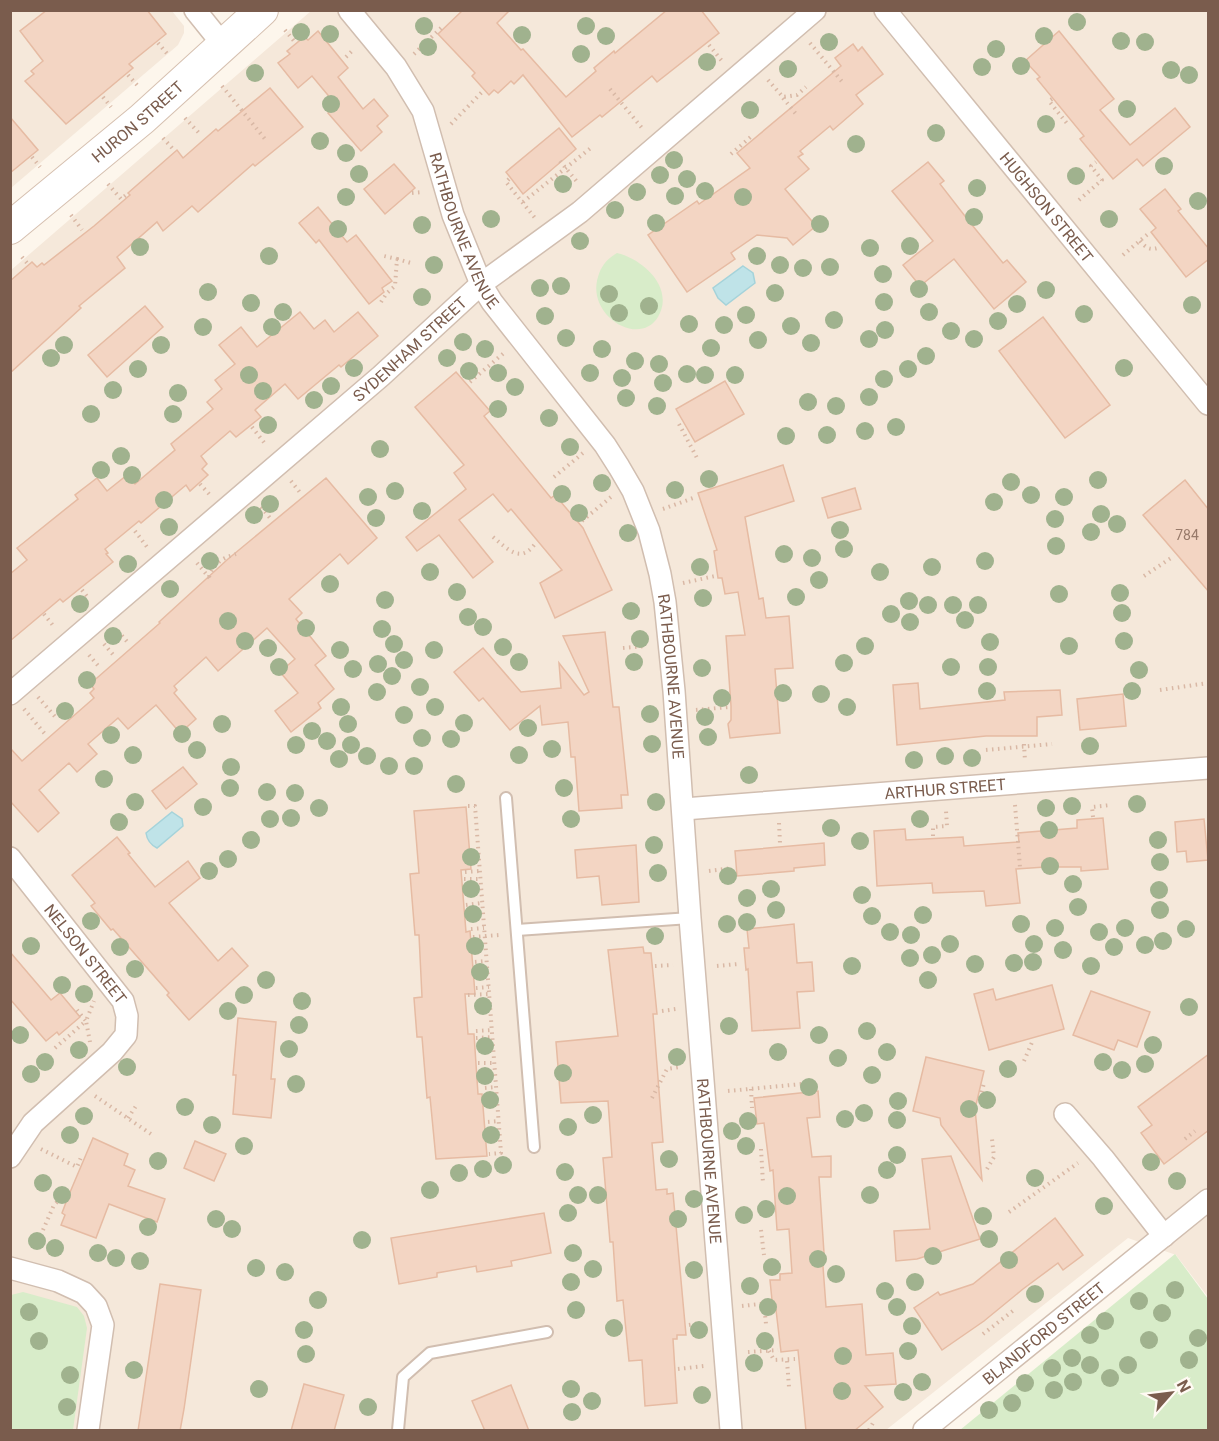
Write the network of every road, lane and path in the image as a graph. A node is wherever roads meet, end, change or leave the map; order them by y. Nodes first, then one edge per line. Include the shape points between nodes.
1 (195, 10) edge
2 (349, 10) edge
3 (815, 10) edge
4 (885, 10) edge
5 (273, 20) edge
6 (442, 27) dead end
7 (432, 36) junction
8 (807, 38) dead end
9 (294, 41) dead end
10 (438, 42) dead end
11 (158, 43) dead end
12 (709, 45) dead end
13 (224, 46) junction
14 (412, 55) dead end
15 (170, 57) dead end
16 (724, 63) dead end
17 (128, 75) dead end
18 (764, 75) dead end
19 (844, 84) dead end
20 (137, 85) dead end
21 (222, 86) dead end
22 (806, 87) dead end
23 (610, 89) dead end
24 (482, 92) dead end
25 (103, 97) dead end
26 (783, 98) junction
27 (1052, 99) dead end
28 (111, 107) dead end
29 (796, 114) dead end
30 (185, 118) dead end
31 (450, 125) dead end
32 (1070, 126) dead end
33 (643, 130) dead end
34 (199, 133) dead end
35 (753, 135) dead end
36 (163, 137) dead end
37 (265, 139) dead end
38 (592, 147) dead end
39 (173, 148) dead end
40 (731, 154) dead end
41 (32, 157) dead end
42 (560, 161) dead end
43 (1096, 162) dead end
44 (40, 167) dead end
45 (566, 168) junction
46 (509, 179) dead end
47 (578, 183) dead end
48 (107, 184) dead end
49 (426, 192) dead end
50 (412, 193) dead end
51 (126, 195) dead end
52 (1079, 200) dead end
53 (523, 202) junction
54 (71, 215) dead end
55 (536, 218) dead end
56 (10, 228) edge
57 (82, 230) dead end
58 (1149, 233) dead end
59 (1140, 241) junction
60 (1160, 247) dead end
61 (1124, 255) dead end
62 (384, 256) dead end
63 (22, 257) dead end
64 (397, 259) junction
65 (27, 263) dead end
66 (411, 263) dead end
67 (481, 284) junction
68 (381, 302) dead end
69 (506, 351) dead end
70 (470, 382) dead end
71 (1204, 390) edge
72 (678, 424) dead end
73 (252, 427) dead end
74 (600, 439) junction
75 (270, 450) dead end
76 (697, 458) dead end
77 (287, 476) dead end
78 (554, 477) dead end
79 (628, 483) junction
80 (302, 495) dead end
81 (696, 497) dead end
82 (663, 509) dead end
83 (582, 521) dead end
84 (135, 531) dead end
85 (493, 537) dead end
86 (535, 544) dead end
87 (152, 552) dead end
88 (215, 552) dead end
89 (236, 554) dead end
90 (1174, 556) dead end
91 (192, 558) dead end
92 (222, 560) junction
93 (715, 576) dead end
94 (1144, 576) dead end
95 (683, 583) dead end
96 (44, 614) dead end
97 (113, 626) dead end
98 (58, 632) dead end
99 (99, 638) dead end
100 (129, 644) dead end
101 (85, 650) dead end
102 (115, 657) dead end
103 (100, 668) dead end
104 (1209, 683) edge
105 (1160, 690) dead end
106 (36, 694) dead end
107 (16, 700) edge
108 (729, 707) dead end
109 (694, 710) dead end
110 (57, 719) dead end
111 (45, 734) dead end
112 (1052, 744) dead end
113 (1024, 745) junction
114 (986, 750) dead end
115 (1025, 763) dead end
116 (1209, 768) edge
117 (506, 798) dead end
118 (1014, 802) dead end
119 (1111, 805) dead end
120 (468, 806) dead end
121 (945, 808) dead end
122 (684, 809) junction
123 (1092, 817) dead end
124 (778, 820) dead end
125 (1024, 827) dead end
126 (1017, 828) junction
127 (933, 837) dead end
128 (780, 843) dead end
129 (478, 845) junction
130 (470, 846) dead end
131 (10, 858) edge
132 (1020, 867) dead end
133 (732, 868) dead end
134 (480, 871) junction
135 (705, 871) dead end
136 (465, 872) dead end
137 (464, 879) dead end
138 (480, 879) junction
139 (482, 903) junction
140 (466, 905) dead end
141 (690, 918) junction
142 (484, 928) junction
143 (471, 929) dead end
144 (517, 932) junction
145 (484, 936) junction
146 (473, 937) dead end
147 (487, 961) junction
148 (475, 962) dead end
149 (738, 964) dead end
150 (713, 966) dead end
151 (489, 987) junction
152 (476, 988) dead end
153 (489, 994) junction
154 (97, 995) dead end
155 (468, 996) dead end
156 (77, 1010) dead end
157 (86, 1021) junction
158 (492, 1030) junction
159 (476, 1031) dead end
160 (493, 1037) junction
161 (476, 1038) dead end
162 (1033, 1040) dead end
163 (56, 1047) dead end
164 (93, 1047) dead end
165 (1024, 1061) dead end
166 (478, 1063) dead end
167 (494, 1063) junction
168 (702, 1065) junction
169 (984, 1083) dead end
170 (77, 1084) junction
171 (801, 1084) dead end
172 (496, 1087) junction
173 (485, 1088) dead end
174 (751, 1089) junction
175 (723, 1092) dead end
176 (497, 1095) junction
177 (485, 1096) dead end
178 (652, 1098) dead end
179 (980, 1098) dead end
180 (136, 1106) dead end
181 (752, 1108) dead end
182 (1065, 1114) dead end
183 (128, 1118) junction
184 (499, 1121) junction
185 (488, 1122) dead end
186 (1196, 1131) dead end
187 (153, 1132) dead end
188 (992, 1139) dead end
189 (1185, 1139) dead end
190 (534, 1147) dead end
191 (16, 1149) edge
192 (760, 1149) dead end
193 (1096, 1150) junction
194 (489, 1154) dead end
195 (82, 1155) dead end
196 (987, 1169) dead end
197 (763, 1183) dead end
198 (61, 1198) dead end
199 (1209, 1200) edge
200 (1009, 1212) dead end
201 (43, 1230) dead end
202 (760, 1230) dead end
203 (1164, 1236) junction
204 (764, 1255) dead end
205 (10, 1268) edge
206 (740, 1306) dead end
207 (1014, 1310) dead end
208 (766, 1324) dead end
209 (547, 1332) dead end
210 (983, 1334) dead end
211 (778, 1350) dead end
212 (769, 1351) junction
213 (744, 1352) dead end
214 (795, 1359) dead end
215 (787, 1361) junction
216 (789, 1387) dead end
217 (873, 1423) dead end
218 (88, 1431) edge
219 (398, 1431) edge
220 (731, 1431) edge
221 (869, 1431) edge
222 (924, 1431) edge

1 - 13 street
2 - 67 street, RATHBOURNE AVENUE via 396,67 423,111 453,214
3 - 67 street, SYDENHAM STREET via 580,212
4 - 71 street, HUGHSON STREET
5 - 9 path
5 - 13 main road, HURON STREET
6 - 7 path
7 - 10 path
7 - 14 path
8 - 19 path
11 - 15 path
12 - 16 path
13 - 56 main road, HURON STREET
17 - 20 path
18 - 26 path
21 - 37 path
22 - 26 path via 797,95
23 - 33 path
24 - 31 path
25 - 28 path
26 - 29 path
27 - 32 path via 1049,101
30 - 34 path
35 - 40 path
36 - 39 path
38 - 45 path
41 - 44 path
42 - 45 path
43 - 52 path via 1091,166 1102,180
45 - 47 path
45 - 53 path
46 - 53 path via 506,182
48 - 51 path via 121,199
49 - 50 path
53 - 55 path
54 - 57 path
58 - 59 path
59 - 60 path via 1146,248
59 - 61 path
62 - 64 path
63 - 65 path
64 - 66 path
64 - 68 path via 395,286
67 - 74 street, RATHBOURNE AVENUE
67 - 107 street, SYDENHAM STREET
69 - 70 path
72 - 76 path
73 - 75 path
74 - 78 path
74 - 79 street, RATHBOURNE AVENUE
77 - 80 path
79 - 83 path
79 - 122 street, RATHBOURNE AVENUE via 649,531 665,602
81 - 82 path
84 - 87 path
85 - 86 path via 519,554 530,551
88 - 92 path
89 - 92 path
90 - 94 path
91 - 92 path via 210,579 212,569
93 - 95 path
96 - 98 path
97 - 100 path
99 - 102 path
101 - 103 path
104 - 105 path
106 - 110 path
107 - 111 path
108 - 109 path
112 - 113 path
113 - 114 path
113 - 115 path
116 - 122 street, ARTHUR STREET
117 - 144 lane
118 - 126 path
119 - 123 path via 1092,807
120 - 129 path via 475,806
121 - 127 path via 947,826 933,827
122 - 141 street, RATHBOURNE AVENUE
124 - 128 path
125 - 126 path
126 - 132 path
129 - 130 path
129 - 134 path
131 - 170 street, NELSON STREET via 123,1001 126,1035
133 - 135 path
134 - 136 path
134 - 138 path
137 - 138 path
138 - 139 path
139 - 140 path
139 - 142 path
141 - 144 lane
141 - 168 street, RATHBOURNE AVENUE
142 - 143 path
142 - 145 path
144 - 145 path
144 - 190 lane
145 - 146 path
145 - 147 path
147 - 148 path
147 - 151 path
149 - 150 path
151 - 152 path
151 - 153 path
153 - 155 path
153 - 158 path
154 - 157 path
156 - 157 path
157 - 163 path
157 - 164 path
158 - 159 path
158 - 160 path
160 - 161 path
160 - 167 path
162 - 165 path
166 - 167 path
167 - 172 path
168 - 178 path via 667,1069
168 - 220 street, RATHBOURNE AVENUE
169 - 179 path
170 - 183 path
170 - 191 street, NELSON STREET via 33,1123
171 - 174 path
172 - 173 path
172 - 176 path
174 - 175 path
174 - 181 path
176 - 177 path
176 - 184 path
180 - 183 path
182 - 193 street
183 - 187 path
184 - 185 path
184 - 194 path via 501,1153
186 - 189 path
188 - 196 path via 994,1157
191 - 195 path via 77,1167
192 - 197 path
193 - 200 path
193 - 203 street
198 - 201 path
199 - 203 street, BLANDFORD STREET
202 - 204 path
203 - 222 street, BLANDFORD STREET
205 - 218 street via 57,1281 84,1293 96,1306 103,1325
206 - 208 path via 766,1304
207 - 210 path
209 - 219 lane via 430,1353 403,1377
211 - 212 path
212 - 213 path
212 - 215 path via 774,1360
214 - 215 path
215 - 216 path
217 - 221 path

